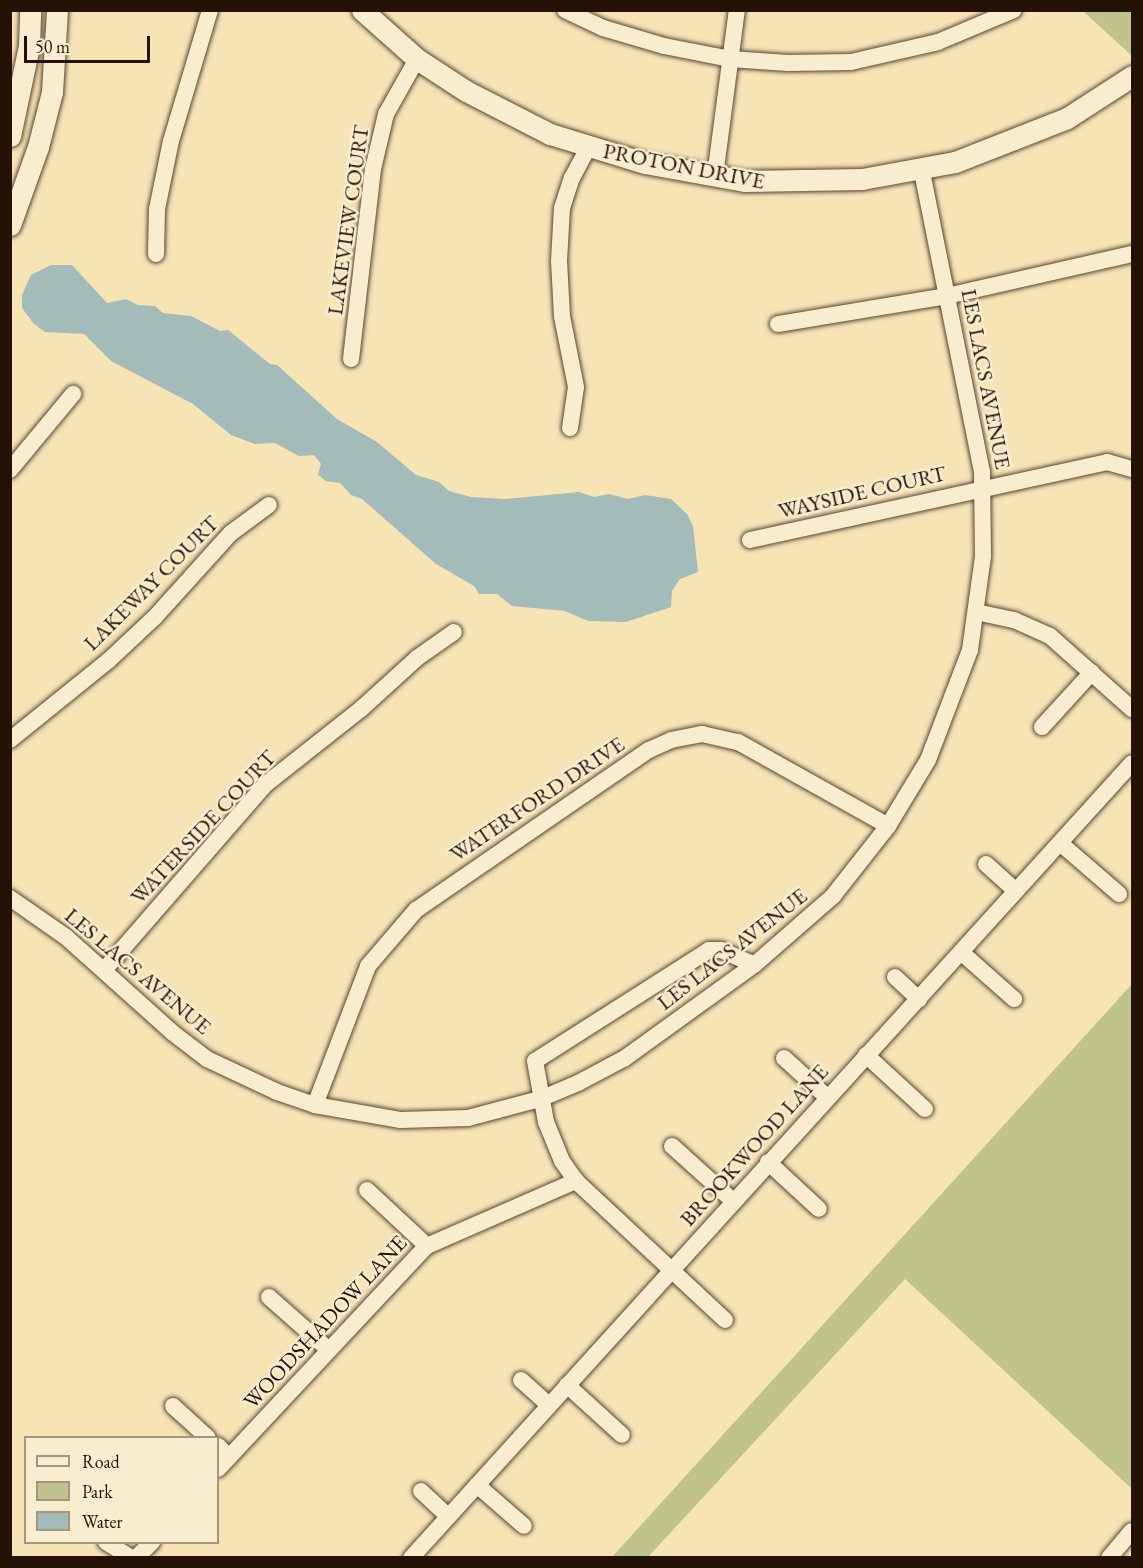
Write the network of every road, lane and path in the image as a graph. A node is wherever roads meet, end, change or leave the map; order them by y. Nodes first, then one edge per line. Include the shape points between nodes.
1 (30, 10) edge
2 (57, 10) edge
3 (210, 10) edge
4 (363, 10) edge
5 (565, 10) edge
6 (737, 10) edge
7 (1014, 10) edge
8 (417, 59) junction
9 (730, 59) junction
10 (1132, 76) edge
11 (10, 136) edge
12 (588, 147) junction
13 (922, 171) junction
14 (715, 176) junction
15 (10, 225) edge
16 (156, 254) dead end
17 (1132, 254) edge
18 (947, 296) junction
19 (778, 324) dead end
20 (351, 359) dead end
21 (73, 394) dead end
22 (570, 428) dead end
23 (1132, 469) edge
24 (10, 470) edge
25 (983, 488) junction
26 (269, 505) dead end
27 (750, 540) dead end
28 (976, 612) junction
29 (454, 632) dead end
30 (1092, 672) junction
31 (1132, 709) edge
32 (1042, 727) dead end
33 (10, 740) edge
34 (1132, 763) edge
35 (888, 826) junction
36 (1060, 843) junction
37 (986, 864) dead end
38 (1016, 891) junction
39 (1119, 894) dead end
40 (10, 898) edge
41 (962, 952) junction
42 (754, 965) junction
43 (105, 969) junction
44 (895, 977) dead end
45 (919, 999) junction
46 (1014, 999) dead end
47 (866, 1055) junction
48 (784, 1058) dead end
49 (827, 1097) junction
50 (540, 1099) junction
51 (315, 1105) junction
52 (926, 1109) dead end
53 (672, 1146) dead end
54 (768, 1162) junction
55 (576, 1181) junction
56 (367, 1190) dead end
57 (733, 1201) junction
58 (819, 1209) dead end
59 (427, 1246) junction
60 (671, 1270) junction
61 (269, 1297) dead end
62 (725, 1320) dead end
63 (329, 1350) junction
64 (521, 1380) dead end
65 (567, 1385) junction
66 (549, 1405) junction
67 (173, 1406) dead end
68 (622, 1435) dead end
69 (207, 1436) edge
70 (221, 1457) edge
71 (477, 1485) junction
72 (421, 1491) dead end
73 (448, 1516) junction
74 (524, 1527) dead end
75 (1132, 1532) edge
76 (110, 1544) edge
77 (150, 1544) edge
78 (134, 1557) edge
79 (411, 1557) edge
80 (1109, 1557) edge

1 - 11 street via 29,46
2 - 15 street via 52,92 38,147
3 - 16 street via 171,141 157,209
4 - 8 street, PROTON DRIVE
5 - 9 street via 603,28 664,46
6 - 9 street
7 - 9 street via 938,42 851,62
8 - 12 street, PROTON DRIVE via 476,97 550,134
8 - 20 street, LAKEVIEW COURT via 386,114 373,169
9 - 14 street
10 - 13 street, PROTON DRIVE via 1067,118
12 - 14 street, PROTON DRIVE
12 - 22 street via 562,208 562,316 576,387
13 - 14 street, PROTON DRIVE via 778,183
13 - 18 street, LES LACS AVENUE
17 - 18 street
18 - 19 street
18 - 25 street, LES LACS AVENUE via 980,448
21 - 24 street
23 - 25 street, WAYSIDE COURT via 1107,462
25 - 27 street, WAYSIDE COURT
25 - 28 street, LES LACS AVENUE via 983,556
26 - 33 street, LAKEWAY COURT via 231,533 155,617 108,661
28 - 30 street via 1014,620 1050,636
28 - 35 street, LES LACS AVENUE via 959,685 928,760
29 - 43 street, WATERSIDE COURT via 417,658 361,710 266,784
30 - 31 street
30 - 32 street
34 - 36 street, BROOKWOOD LANE
35 - 42 street, LES LACS AVENUE via 833,896
35 - 51 street, WATERFORD DRIVE via 738,742 702,734 671,740 649,750 416,910 368,966
36 - 38 street, BROOKWOOD LANE
36 - 39 street
37 - 38 street
38 - 41 street, BROOKWOOD LANE
40 - 43 street, LES LACS AVENUE
41 - 45 street, BROOKWOOD LANE
41 - 46 street
42 - 50 street, LES LACS AVENUE via 625,1058
42 - 50 street via 721,950 699,954 589,1029 540,1055 535,1061
43 - 51 street, LES LACS AVENUE via 173,1034 207,1059
44 - 45 street
45 - 47 street, BROOKWOOD LANE
47 - 49 street, BROOKWOOD LANE
47 - 52 street
48 - 49 street
49 - 54 street, BROOKWOOD LANE
50 - 51 street, LES LACS AVENUE via 468,1118 443,1120 400,1120
50 - 55 street via 558,1152
53 - 57 street
54 - 57 street, BROOKWOOD LANE
54 - 58 street
55 - 59 street, WOODSHADOW LANE
55 - 60 street
56 - 59 street
57 - 60 street, BROOKWOOD LANE
59 - 63 street, WOODSHADOW LANE
60 - 62 street
60 - 65 street, BROOKWOOD LANE
61 - 63 street
63 - 70 street, WOODSHADOW LANE
64 - 66 street
65 - 66 street, BROOKWOOD LANE
65 - 68 street
66 - 71 street, BROOKWOOD LANE
67 - 69 street
71 - 73 street, BROOKWOOD LANE
71 - 74 street
72 - 73 street
73 - 79 street, BROOKWOOD LANE
75 - 80 street
76 - 78 street
77 - 78 street

